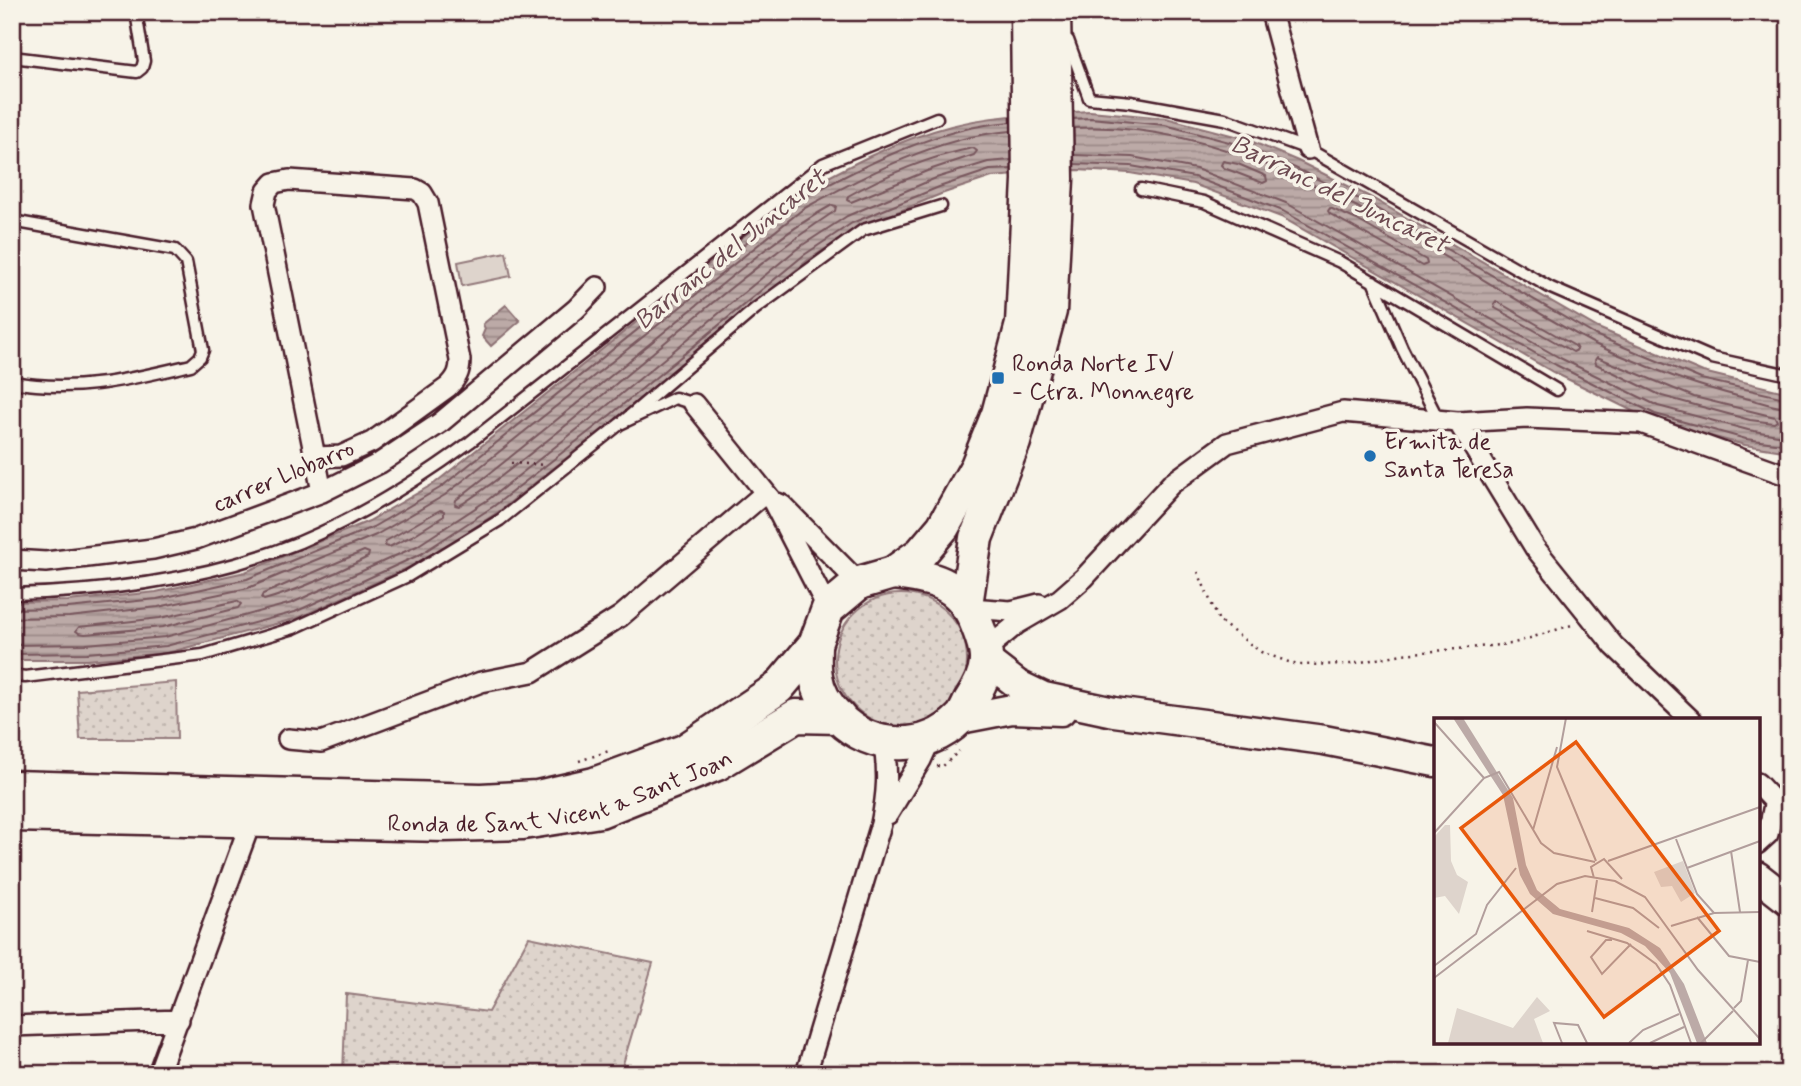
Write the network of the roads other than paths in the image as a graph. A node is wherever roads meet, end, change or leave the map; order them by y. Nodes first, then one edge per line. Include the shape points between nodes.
1 (136, 12) edge
2 (1027, 12) edge
3 (1271, 12) edge
4 (1059, 39) edge
5 (12, 57) edge
6 (937, 118) dead end
7 (1308, 149) junction
8 (1043, 179) junction
9 (1141, 189) dead end
10 (941, 206) dead end
11 (12, 221) edge
12 (1373, 280) junction
13 (597, 287) dead end
14 (1789, 375) edge
15 (12, 382) edge
16 (1557, 390) dead end
17 (694, 404) joint
18 (1448, 421) junction
19 (620, 424) junction
20 (315, 457) junction
21 (1789, 476) edge
22 (323, 492) junction
23 (769, 497) junction
24 (12, 560) edge
25 (893, 573) junction
26 (859, 583) junction
27 (12, 594) edge
28 (1060, 599) junction
29 (968, 607) junction
30 (828, 609) junction
31 (815, 644) junction
32 (985, 656) junction
33 (12, 675) edge
34 (1114, 712) junction
35 (838, 717) junction
36 (1689, 718) edge
37 (961, 734) junction
38 (932, 738) junction
39 (288, 739) dead end
40 (883, 742) junction
41 (1434, 762) edge
42 (1759, 785) edge
43 (12, 787) edge
44 (1775, 800) junction
45 (12, 815) edge
46 (1789, 817) edge
47 (251, 821) junction
48 (881, 824) junction
49 (1759, 842) edge
50 (1759, 878) edge
51 (1789, 901) edge
52 (179, 1020) junction
53 (12, 1026) edge
54 (158, 1074) edge
55 (806, 1074) edge

1 - 5 lane via 144,61 137,72
2 - 8 main road, Ronda de Sant Vicent a Sant Joan via 1028,86
3 - 7 street
4 - 7 lane via 1090,98 1225,119
4 - 8 main road, Ronda de Sant Vicent a Sant Joan
6 - 27 lane via 823,164 470,442 345,521 277,550 186,577 90,590
7 - 14 lane via 1550,288 1712,358
8 - 25 main road, Ronda de Sant Vicent a Sant Joan via 1022,324 998,414 977,466 943,527 921,552
8 - 29 main road, Ronda de Sant Vicent a Sant Joan via 1050,311 1014,442 976,538
9 - 12 lane via 1204,202
10 - 19 lane via 863,230 755,309
11 - 15 lane via 175,250 186,262 203,350 191,365 101,384 60,388
12 - 16 lane
12 - 18 lane via 1402,348
13 - 22 street, carrer Llobarro via 440,423 380,463
17 - 19 lane via 675,398
17 - 23 street
18 - 21 street via 1527,418 1642,423
18 - 28 street via 1343,412 1227,443 1171,484
18 - 36 street via 1535,548 1591,618
19 - 33 lane via 500,520 408,576 294,628 203,655
20 - 20 street via 264,204 267,191 274,183 289,180 415,189 429,203 460,370 448,387 372,442 341,456
20 - 22 street
22 - 24 street, carrer Llobarro via 196,539 153,549 46,562
23 - 26 street
23 - 30 street
23 - 39 street via 621,615 532,672 481,682 321,742
25 - 26 main road, Ronda de Sant Vicent a Sant Joan
25 - 29 main road, Ronda de Sant Vicent a Sant Joan via 950,586
26 - 30 main road, Ronda de Sant Vicent a Sant Joan
28 - 29 street via 1011,611
28 - 32 street via 1017,624
29 - 32 main road, Ronda de Sant Vicent a Sant Joan
30 - 31 main road, Ronda de Sant Vicent a Sant Joan
31 - 35 main road via 816,678 827,706
31 - 43 main road, Ronda de Sant Vicent a Sant Joan via 778,688 684,751 594,783 537,797 481,800
32 - 34 street via 1017,684 1044,697
32 - 37 main road via 981,684
34 - 37 street via 1012,709
34 - 41 street via 1324,740
35 - 40 main road via 851,730
35 - 47 main road, Ronda de Sant Vicent a Sant Joan via 796,716 717,764 600,811 523,823
37 - 38 main road
38 - 40 main road via 902,744
38 - 48 street
40 - 48 street via 888,791
42 - 44 street
44 - 46 street
44 - 49 street via 1768,834
45 - 47 main road, Ronda de Sant Vicent a Sant Joan
47 - 52 street
48 - 55 street
50 - 51 street
52 - 53 street
52 - 54 street

